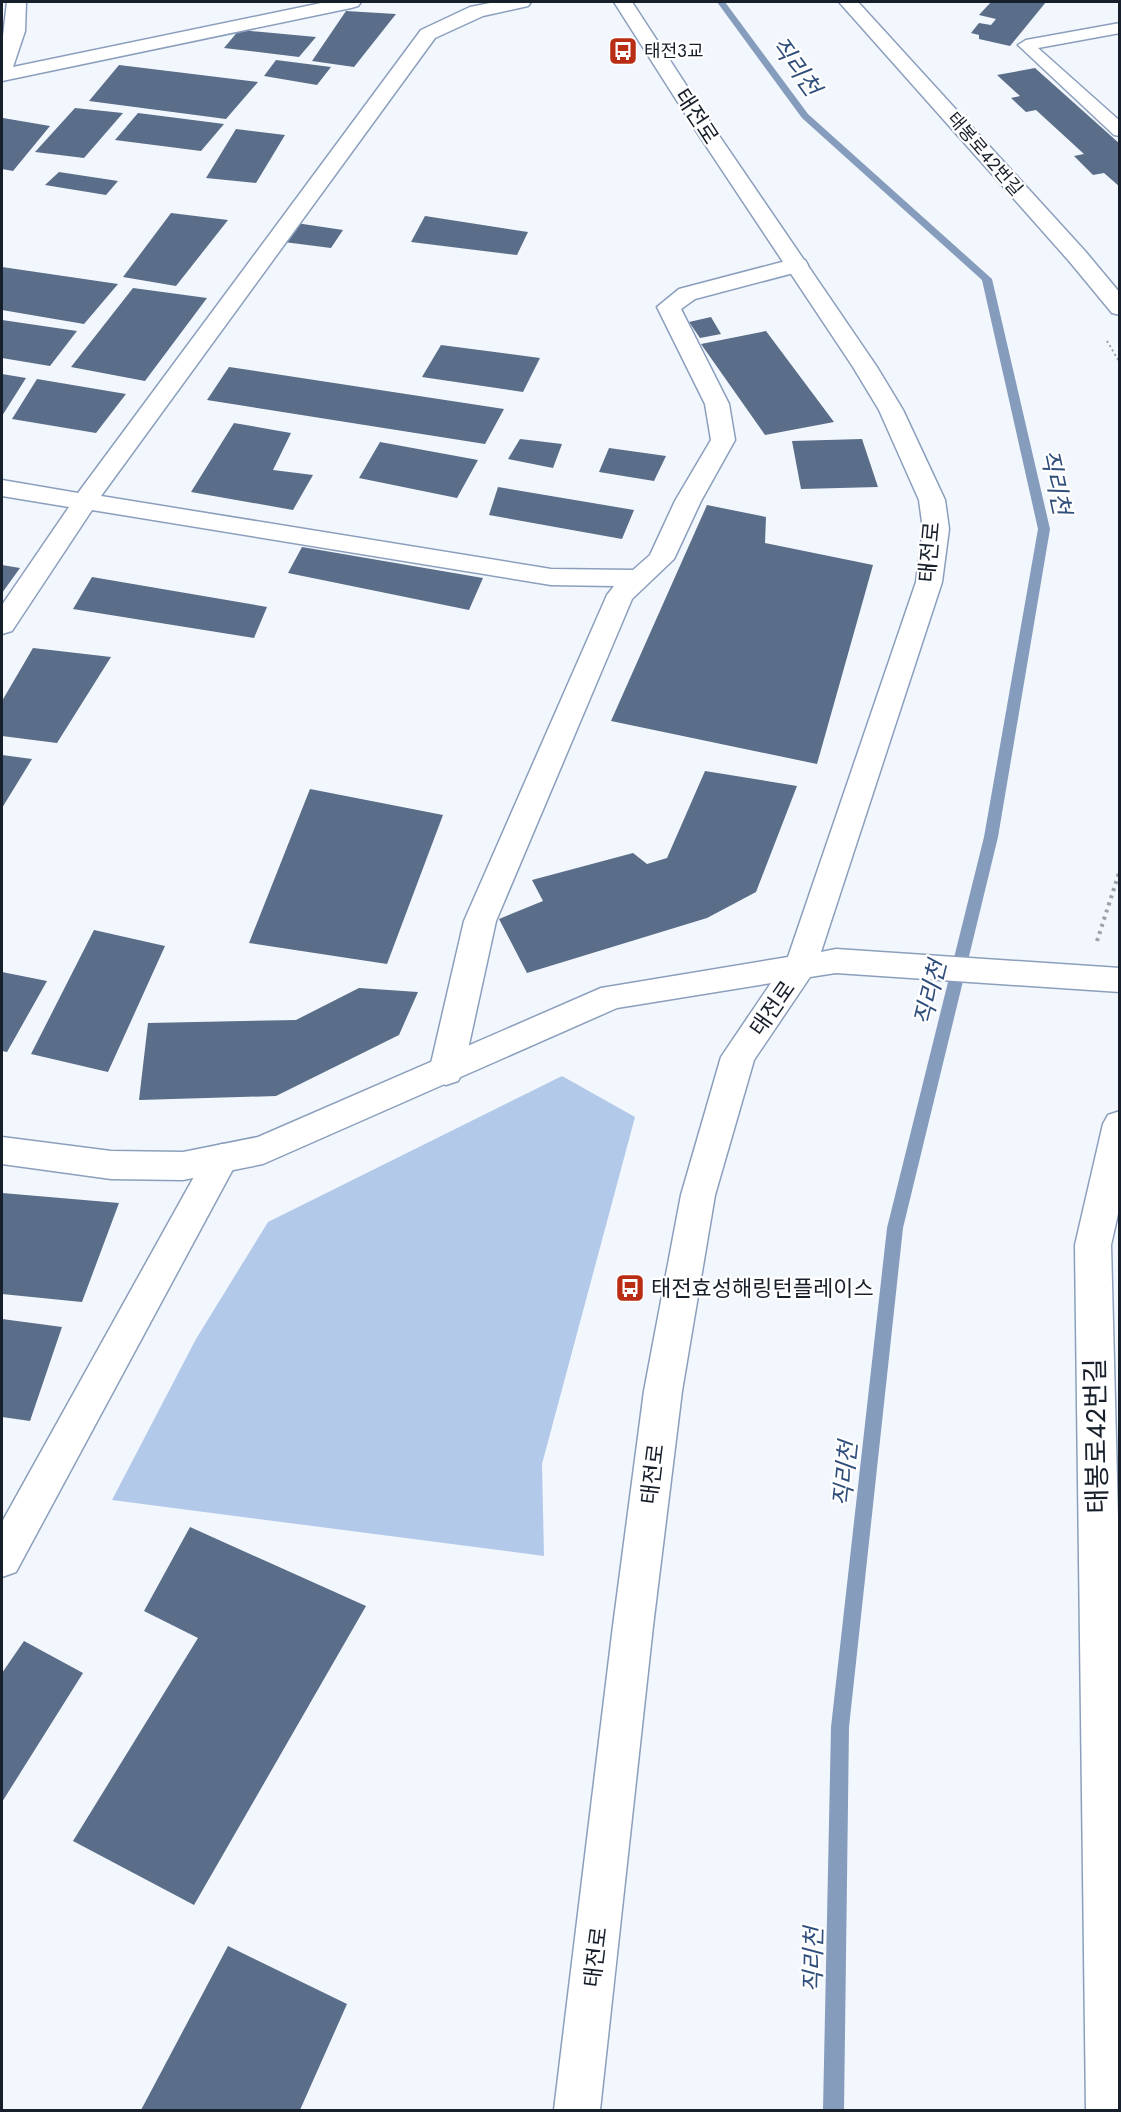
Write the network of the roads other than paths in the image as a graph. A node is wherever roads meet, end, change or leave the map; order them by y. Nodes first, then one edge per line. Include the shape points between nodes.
1 (16, 2) edge
2 (351, 2) edge
3 (521, 2) edge
4 (623, 2) edge
5 (848, 2) edge
6 (1119, 28) edge
7 (2, 73) edge
8 (1119, 131) edge
9 (797, 265) junction
10 (1119, 308) edge
11 (2, 488) edge
12 (85, 502) junction
13 (639, 578) junction
14 (2, 625) edge
15 (819, 963) junction
16 (1119, 980) edge
17 (446, 1072) junction
18 (1119, 1124) edge
19 (2, 1150) edge
20 (222, 1158) junction
21 (2, 1559) edge
22 (577, 2110) edge
23 (1109, 2110) edge

1 - 7 street via 15,31
2 - 7 street
3 - 12 street via 477,11 428,34
4 - 9 street, 태전로
5 - 10 street, 태봉로42번길 via 1077,256
6 - 8 lane via 1026,45
9 - 13 street via 687,294 669,308 717,404 723,440 661,559
9 - 15 street, 태전로 via 891,410 932,500 936,529 929,582
11 - 12 street
12 - 13 street via 551,577
12 - 14 street
13 - 17 street via 620,595 480,921
15 - 16 street
15 - 17 street via 612,997
15 - 22 street, 태전로 via 738,1057 698,1196 663,1391
17 - 20 street via 263,1150
18 - 23 street, 태봉로42번길 via 1093,1245
19 - 20 street via 111,1165 183,1166
20 - 21 street

